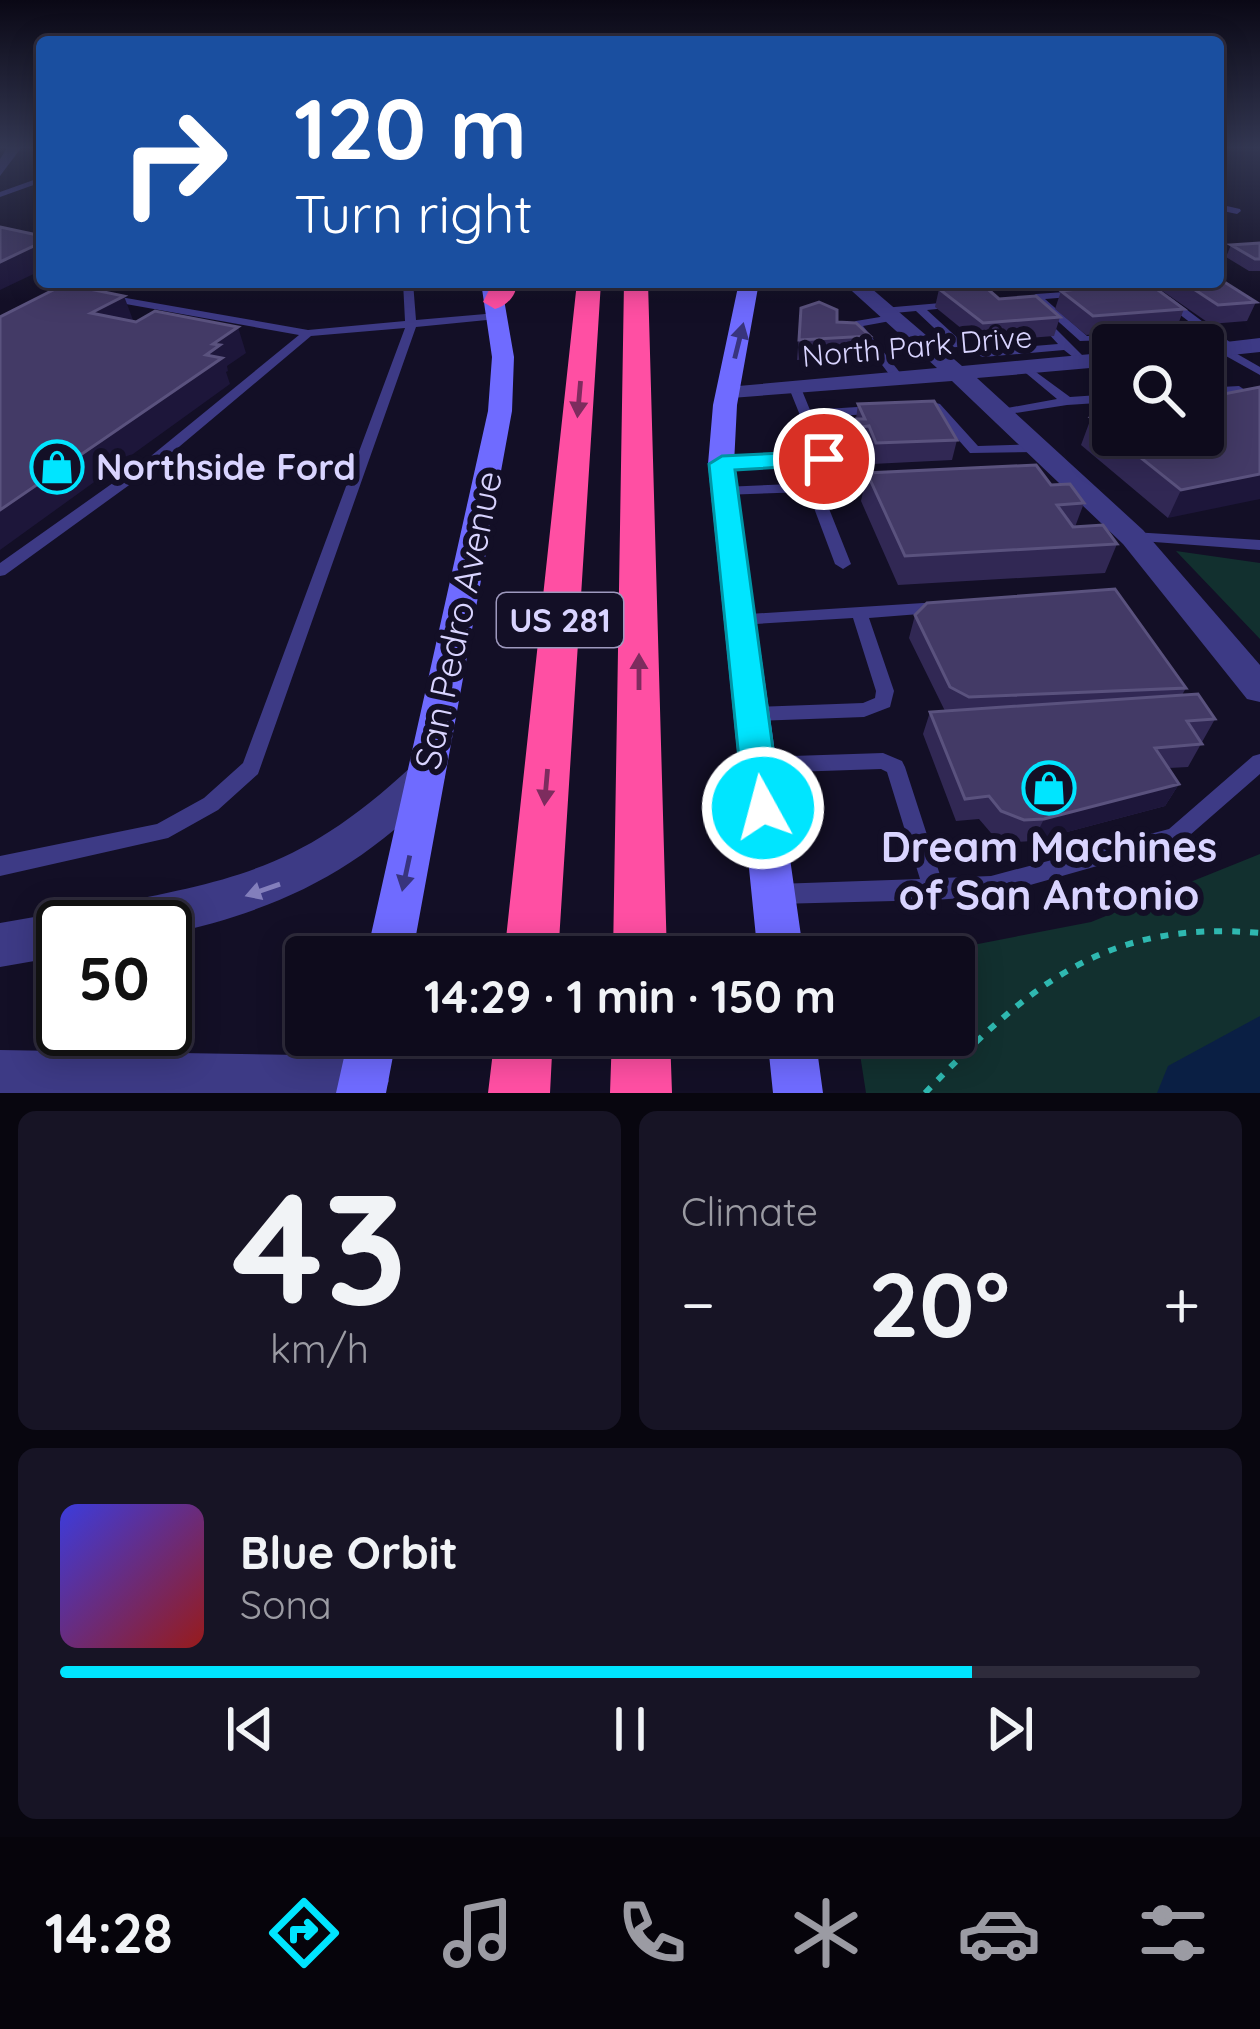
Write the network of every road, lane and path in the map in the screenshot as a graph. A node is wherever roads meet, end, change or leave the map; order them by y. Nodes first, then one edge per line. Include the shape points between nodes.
1 (1224, 208) edge
2 (1238, 211) dead end
3 (408, 288) edge
4 (588, 288) edge
5 (636, 288) edge
6 (748, 288) edge
7 (861, 288) edge
8 (1151, 288) edge
9 (1106, 292) edge
10 (90, 295) edge
11 (497, 296) edge
12 (976, 303) edge
13 (1025, 306) edge
14 (898, 312) junction
15 (1191, 324) edge
16 (411, 325) junction
17 (308, 333) junction
18 (958, 344) junction
19 (1260, 345) edge
20 (927, 347) junction
21 (1092, 348) edge
22 (1224, 348) edge
23 (1081, 350) junction
24 (1224, 352) edge
25 (1092, 353) edge
26 (1024, 367) junction
27 (1260, 372) edge
28 (958, 374) junction
29 (899, 379) junction
30 (795, 388) junction
31 (1239, 390) edge
32 (1224, 391) edge
33 (727, 394) junction
34 (1092, 399) edge
35 (1067, 401) junction
36 (914, 408) edge
37 (893, 410) edge
38 (1000, 413) junction
39 (806, 414) junction
40 (1037, 448) junction
41 (722, 477) junction
42 (813, 488) junction
43 (887, 491) edge
44 (1133, 538) junction
45 (1257, 542) edge
46 (843, 563) dead end
47 (0, 571) edge
48 (954, 607) edge
49 (859, 614) junction
50 (739, 619) junction
51 (1260, 688) edge
52 (751, 715) junction
53 (1259, 763) edge
54 (758, 765) junction
55 (426, 777) junction
56 (0, 866) edge
57 (934, 890) junction
58 (773, 894) junction
59 (192, 907) edge
60 (1260, 933) edge
61 (393, 936) edge
62 (533, 936) edge
63 (640, 936) edge
64 (779, 936) edge
65 (36, 939) edge
66 (0, 945) edge
67 (522, 1056) edge
68 (794, 1056) edge
69 (366, 1070) edge
70 (5, 1081) edge
71 (519, 1093) edge
72 (798, 1093) edge
73 (926, 1093) edge

1 - 2 lane
3 - 16 lane
4 -> 62 highway, US 281
63 -> 5 highway, US 281
33 -> 6 main road
7 - 14 street
8 - 15 lane
9 - 23 lane via 1036,297
10 - 17 lane
11 - 16 lane
11 - 55 main road, San Pedro Avenue via 500,411
12 - 14 lane
13 - 23 lane
14 - 18 lane
14 - 20 street
14 - 29 lane via 856,324
16 - 17 lane
16 - 56 lane via 251,768 212,804 161,832
17 - 47 lane via 156,459
18 - 20 lane
18 - 23 lane via 983,354
19 - 22 street
20 - 28 street
21 - 23 lane
23 - 25 street, North Park Drive
23 - 26 street, North Park Drive
24 - 27 lane
26 - 28 street, North Park Drive
26 - 35 lane
28 - 29 street, North Park Drive
28 - 38 street
29 - 30 street, North Park Drive
30 - 33 street, North Park Drive
30 - 39 lane
31 - 32 lane
33 - 41 main road
34 - 35 lane
35 - 38 lane
36 - 40 lane via 936,407 975,450
37 - 39 lane
38 - 40 street
39 - 41 lane via 824,459
40 - 44 street via 1053,477
41 - 42 lane
41 - 50 main road
42 - 43 lane via 852,489 852,479 897,483
42 - 46 lane
44 - 45 lane
44 - 51 street
48 - 49 lane
49 - 50 lane
49 - 52 lane via 884,702 864,710
50 - 52 main road
52 - 54 main road
53 - 57 lane via 1175,836 991,886
54 - 57 lane via 895,766
54 - 58 main road
55 -> 59 street via 358,842 266,891
55 -> 61 main road, San Pedro Avenue
57 - 58 lane
58 - 64 main road
60 - 73 path via 1162,933 1099,953 1018,1002
65 - 66 street
67 - 71 highway
68 - 72 main road
69 - 70 street

